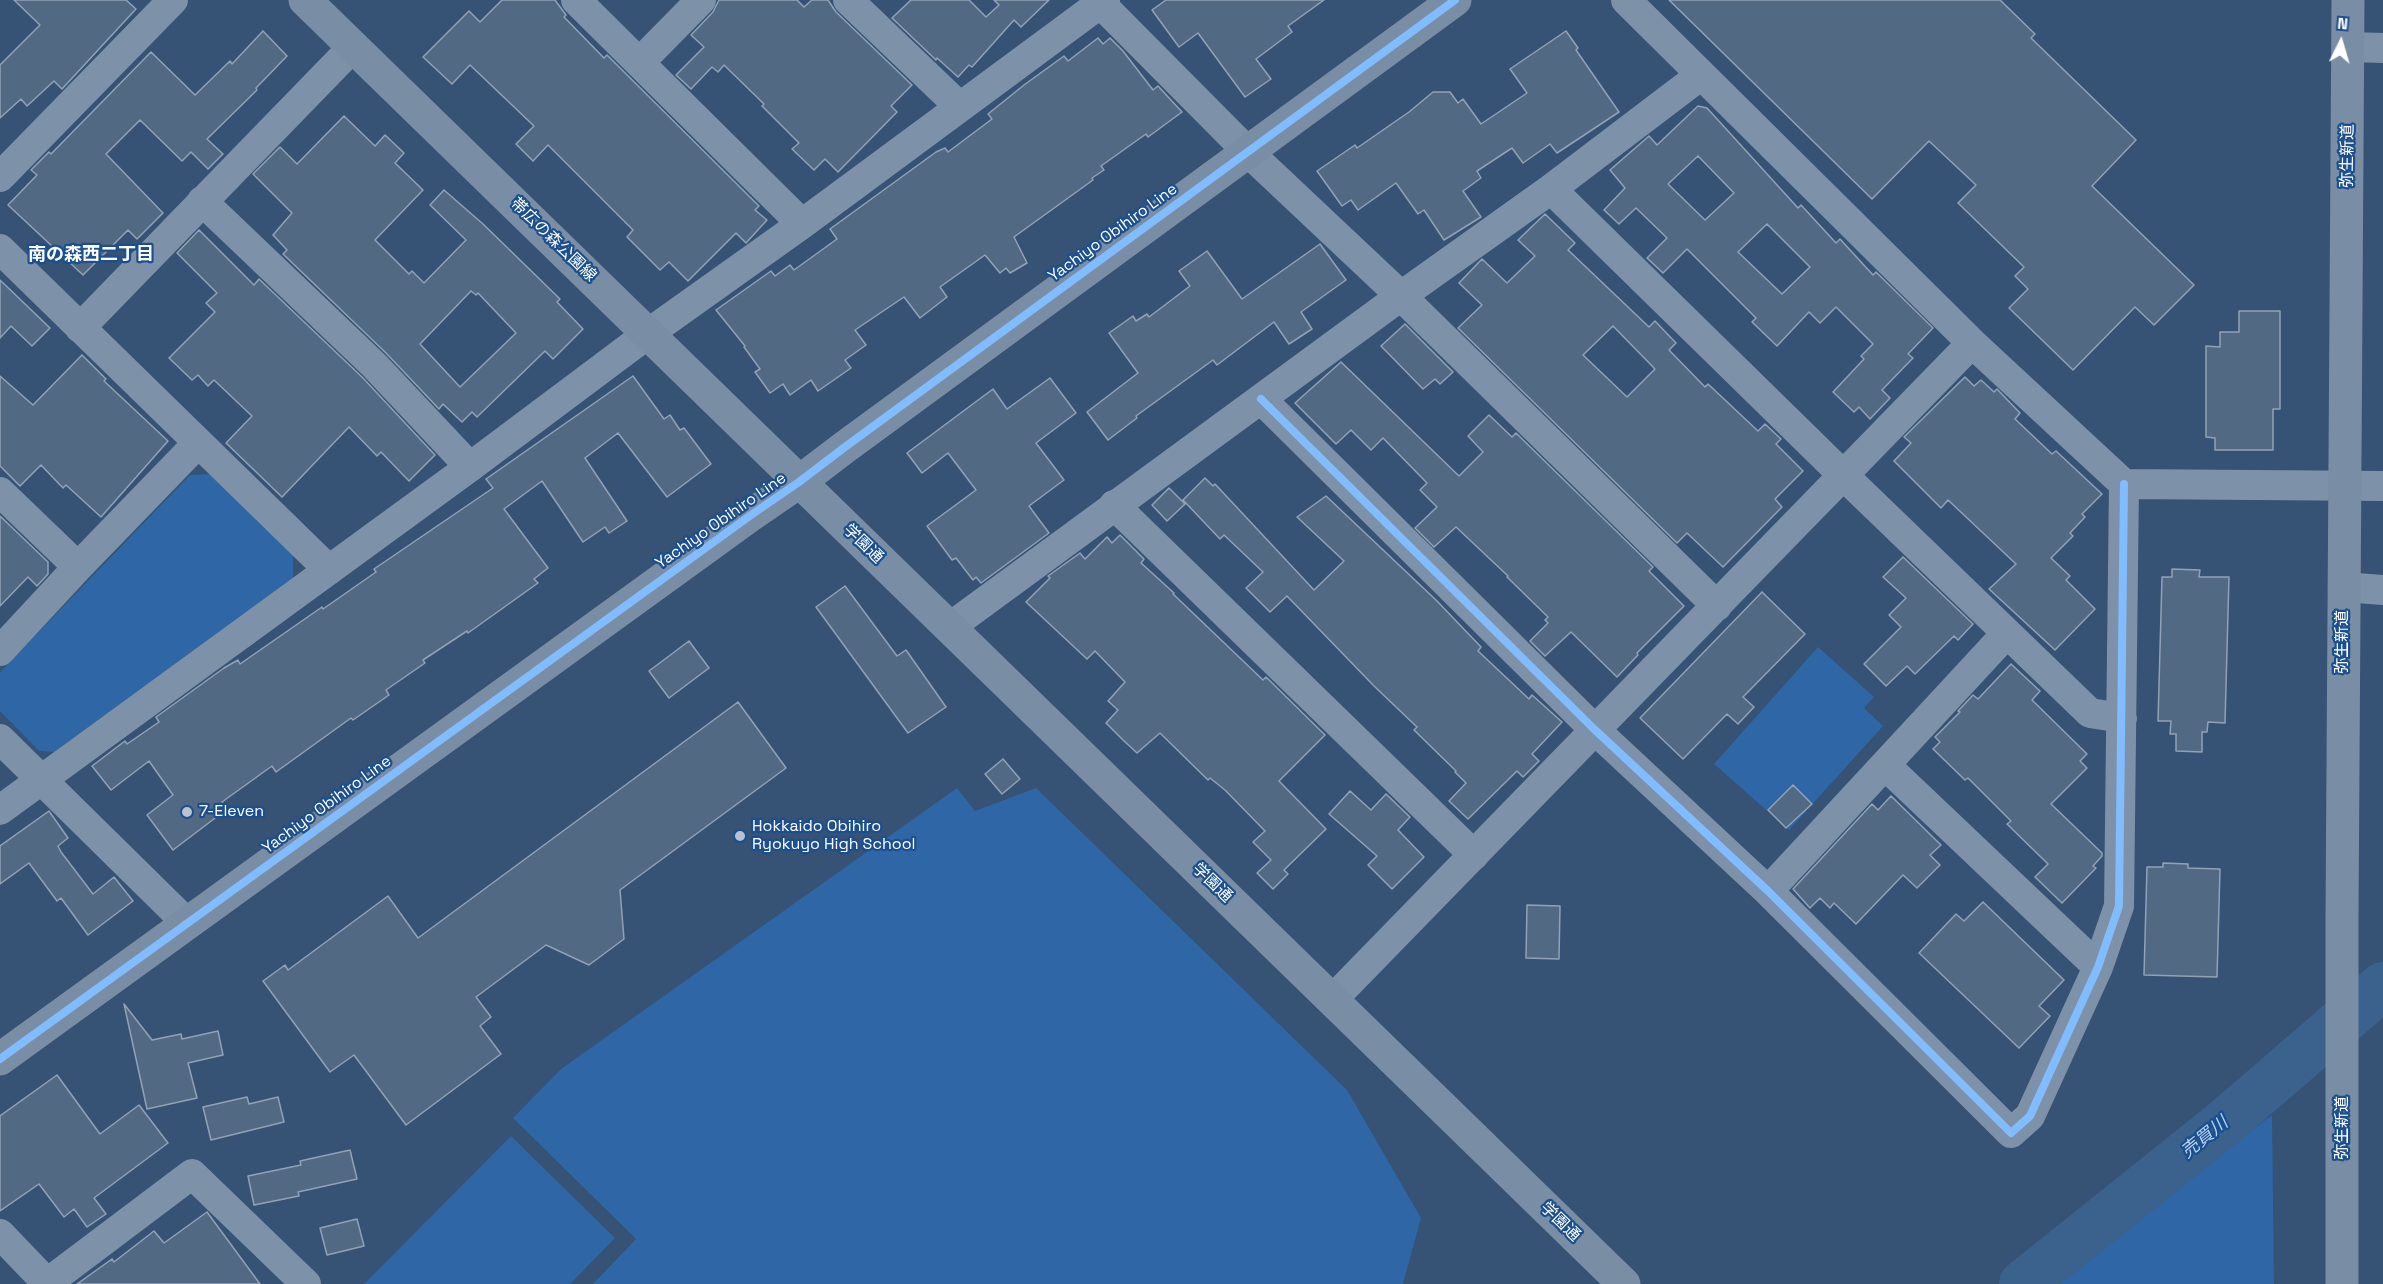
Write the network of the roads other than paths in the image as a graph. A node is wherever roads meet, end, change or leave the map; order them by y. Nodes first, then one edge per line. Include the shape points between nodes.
1 (173, 0) edge
2 (305, 0) edge
3 (576, 0) edge
4 (701, 0) edge
5 (848, 0) edge
6 (1455, 0) edge
7 (1626, 0) edge
8 (2348, 0) edge
9 (1100, 1) edge
10 (353, 46) junction
11 (2349, 47) junction
12 (2383, 48) edge
13 (640, 62) junction
14 (1701, 75) junction
15 (960, 107) junction
16 (1247, 151) junction
17 (0, 177) edge
18 (1551, 189) junction
19 (202, 201) junction
20 (802, 224) junction
21 (0, 249) edge
22 (1401, 296) junction
23 (80, 328) junction
24 (650, 333) junction
25 (1972, 343) junction
26 (1261, 399) junction
27 (198, 443) junction
28 (470, 467) junction
29 (1843, 475) junction
30 (799, 482) junction
31 (2124, 484) junction
32 (2344, 486) junction
33 (2383, 486) edge
34 (0, 492) edge
35 (1114, 505) junction
36 (78, 567) junction
37 (329, 570) junction
38 (2344, 586) junction
39 (2383, 590) edge
40 (1717, 606) junction
41 (950, 627) junction
42 (2007, 633) junction
43 (0, 651) edge
44 (2122, 718) junction
45 (1594, 729) junction
46 (0, 739) edge
47 (1885, 765) junction
48 (41, 781) junction
49 (0, 810) edge
50 (1474, 855) junction
51 (1768, 891) junction
52 (187, 923) junction
53 (2098, 967) junction
54 (1332, 1000) junction
55 (0, 1059) edge
56 (0, 1233) edge
57 (46, 1283) edge
58 (306, 1284) edge
59 (1624, 1284) edge
60 (2342, 1284) edge

1 - 17 street
2 - 10 main road, 帯広の森公園線
3 - 13 street
4 - 13 street
5 - 15 street
6 - 16 main road, Yachiyo Obihiro Line
7 - 14 street
8 - 11 main road, 弥生新道
9 - 15 street
9 - 16 street
10 - 19 street
10 - 24 main road, 帯広の森公園線
11 - 12 street
11 - 32 main road, 弥生新道
13 - 20 street
14 - 18 street
14 - 25 street
15 - 20 street
16 - 22 street
16 - 30 main road, Yachiyo Obihiro Line
18 - 22 street
18 - 29 street
19 - 23 street
19 - 28 street via 374,365
20 - 24 street
21 - 23 street
22 - 26 street
22 - 40 street
23 - 27 street
24 - 28 street
24 - 30 main road, 帯広の森公園線
25 - 29 street
25 - 31 street
26 - 35 street
26 - 45 street
27 - 36 street
27 - 37 street
28 - 37 street
29 - 40 street
29 - 42 street
30 - 41 main road, 学園通
30 - 52 main road, Yachiyo Obihiro Line
31 - 32 street
31 - 44 street
32 - 33 street
32 - 38 main road, 弥生新道
34 - 36 street
35 - 41 street
35 - 50 street
36 - 43 street
37 - 48 street
38 - 39 street
38 - 60 main road, 弥生新道
40 - 45 street
41 - 54 main road, 学園通
42 - 44 street via 2090,713
42 - 47 street
44 - 53 street via 2119,906
45 - 50 street
45 - 51 street
46 - 48 street
47 - 51 street
47 - 53 street
48 - 49 street
48 - 52 street
50 - 54 street
51 - 53 street via 2011,1133 2030,1116
52 - 55 main road, Yachiyo Obihiro Line
54 - 59 main road, 学園通
56 - 57 street
57 - 58 street via 192,1174

